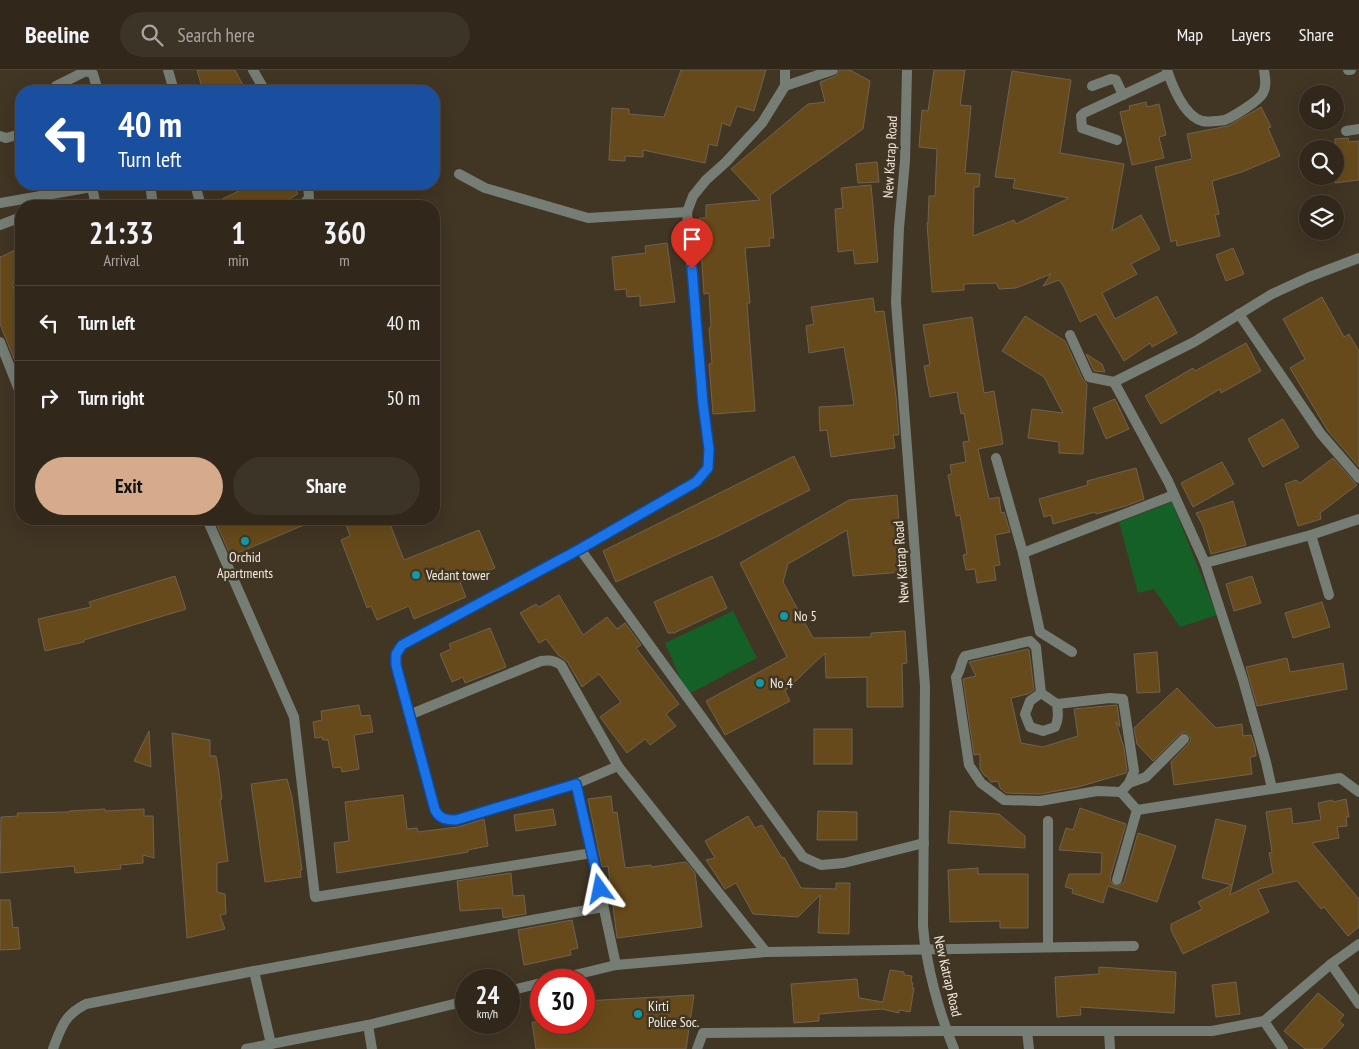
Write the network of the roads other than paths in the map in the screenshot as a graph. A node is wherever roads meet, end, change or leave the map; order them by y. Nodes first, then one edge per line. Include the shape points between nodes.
1 (168, 70) edge
2 (253, 70) edge
3 (785, 70) edge
4 (834, 70) edge
5 (907, 70) edge
6 (1264, 70) edge
7 (93, 72) edge
8 (1168, 72) edge
9 (58, 85) edge
10 (96, 85) edge
11 (172, 85) edge
12 (262, 85) edge
13 (785, 86) junction
14 (1092, 86) dead end
15 (1123, 95) junction
16 (1359, 129) edge
17 (1346, 131) dead end
18 (0, 136) edge
19 (15, 136) edge
20 (1117, 140) dead end
21 (458, 174) dead end
22 (67, 190) edge
23 (15, 200) edge
24 (16, 200) edge
25 (0, 203) edge
26 (687, 212) junction
27 (15, 219) edge
28 (0, 225) edge
29 (1359, 258) edge
30 (1239, 314) junction
31 (1070, 335) dead end
32 (0, 342) edge
33 (15, 380) edge
34 (1114, 382) junction
35 (996, 458) dead end
36 (1359, 478) edge
37 (1174, 494) junction
38 (1359, 519) edge
39 (210, 525) edge
40 (1311, 535) junction
41 (580, 549) junction
42 (1023, 554) junction
43 (1205, 563) junction
44 (1328, 595) dead end
45 (1072, 652) dead end
46 (1041, 693) junction
47 (1058, 704) junction
48 (409, 715) junction
49 (1184, 739) dead end
50 (618, 766) junction
51 (1129, 783) junction
52 (576, 784) junction
53 (1272, 790) junction
54 (1121, 792) junction
55 (1359, 792) edge
56 (1137, 810) junction
57 (1048, 821) dead end
58 (924, 843) junction
59 (592, 853) junction
60 (1117, 880) dead end
61 (604, 907) junction
62 (1359, 944) edge
63 (1134, 946) dead end
64 (1048, 947) junction
65 (925, 949) junction
66 (766, 952) junction
67 (1331, 964) junction
68 (616, 965) junction
69 (595, 970) edge
70 (254, 971) junction
71 (455, 1004) edge
72 (1359, 1004) edge
73 (1264, 1022) junction
74 (368, 1025) junction
75 (946, 1031) junction
76 (1027, 1031) junction
77 (1109, 1031) junction
78 (271, 1044) junction
79 (53, 1049) edge
80 (246, 1049) edge
81 (372, 1049) edge
82 (697, 1049) edge
83 (954, 1049) edge
84 (1029, 1049) edge
85 (1110, 1049) edge
86 (1282, 1049) edge

1 - 11 street
2 - 12 street
3 - 13 street
4 - 13 street
5 - 58 street, New Katrap Road via 896,302 925,686
6 - 8 street via 1266,82 1259,99 1224,120 1201,120 1190,113 1175,91
7 - 9 street via 86,71
7 - 10 street
8 - 15 street
13 - 26 street via 762,123 693,196
14 - 15 street via 1116,80
15 - 20 street via 1081,116 1082,128
16 - 17 street
18 - 19 street
21 - 26 street via 485,188 588,218
22 - 24 street
23 - 25 street
26 - 41 street via 709,449 708,468 696,482
27 - 28 street
29 - 30 street via 1279,290
30 - 34 street via 1194,342
30 - 36 street via 1321,434
31 - 34 street via 1089,377
32 - 33 street
34 - 37 street
35 - 42 street
37 - 42 street
37 - 43 street
38 - 40 street
39 - 59 street via 294,718 315,897
40 - 43 street
40 - 44 street
41 - 48 street via 402,645 396,654 396,665
41 - 58 street via 802,857 821,865 844,864
42 - 45 street via 1040,632
43 - 53 street via 1243,680
46 - 47 street
46 - 47 street via 1030,701 1025,714 1030,727 1042,731 1055,726
46 - 54 street via 1036,647 1030,641 965,656 962,660 956,677 969,765 981,784 1004,800 1014,802 1097,791
47 - 51 street via 1123,699 1134,772
48 - 50 street via 550,660 561,665
48 - 52 street via 435,810 445,820 456,820
49 - 51 street via 1146,777
50 - 52 street
50 - 66 street
51 - 54 street
52 - 59 street
53 - 55 street via 1340,778
53 - 56 street
54 - 56 street
56 - 60 street
57 - 64 street
58 - 65 street, New Katrap Road
59 - 61 street
61 - 68 street
61 - 70 street
62 - 67 street
63 - 64 street
64 - 65 street
65 - 66 street
65 - 75 street, New Katrap Road
66 - 68 street
67 - 72 street
67 - 73 street
68 - 69 street
70 - 78 street
70 - 79 street via 86,1004 74,1010 63,1022
71 - 74 street
73 - 77 street via 1212,1031
73 - 86 street
74 - 78 street
74 - 81 street
75 - 76 street
75 - 82 street via 703,1033
75 - 83 street, New Katrap Road
76 - 77 street
76 - 84 street
77 - 85 street
78 - 80 street

